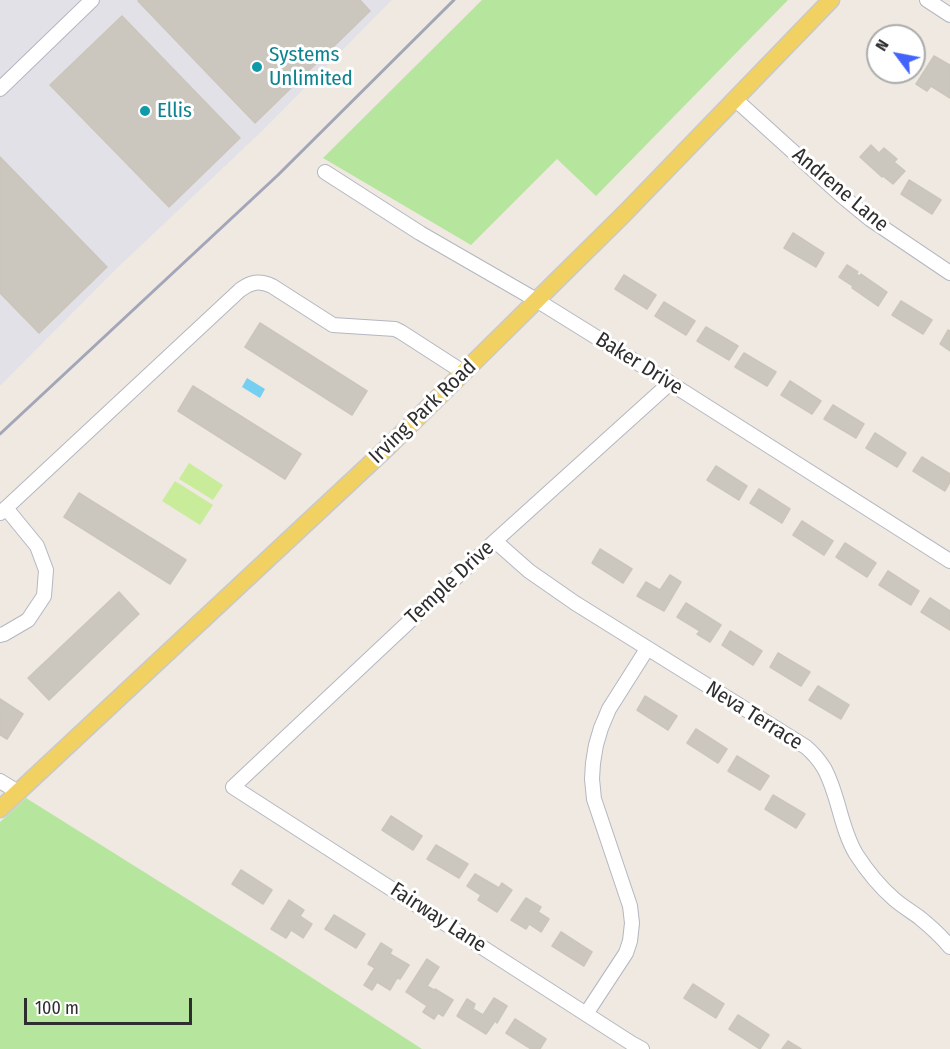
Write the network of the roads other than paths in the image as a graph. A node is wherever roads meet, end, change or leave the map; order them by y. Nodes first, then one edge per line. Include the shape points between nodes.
1 (92, 0) edge
2 (831, 0) edge
3 (927, 0) edge
4 (950, 15) edge
5 (0, 89) edge
6 (736, 100) junction
7 (325, 172) dead end
8 (950, 273) edge
9 (538, 301) junction
10 (463, 372) junction
11 (670, 383) junction
12 (3, 511) edge
13 (495, 541) junction
14 (950, 561) edge
15 (0, 635) edge
16 (647, 649) junction
17 (0, 781) edge
18 (233, 787) joint
19 (18, 792) junction
20 (0, 809) edge
21 (950, 947) edge
22 (586, 1014) junction
23 (642, 1049) edge

1 - 5 street
2 - 6 main road, Irving Park Road
3 - 4 street
6 - 8 street, Andrene Lane via 870,219
6 - 9 main road, Irving Park Road
7 - 9 street, Baker Drive
9 - 10 main road, Irving Park Road
9 - 11 street, Baker Drive
10 - 12 street via 395,329 333,325 272,286 255,282 240,290
10 - 19 main road, Irving Park Road via 388,447
11 - 13 street, Temple Drive
11 - 14 street, Baker Drive
12 - 15 street via 37,546 46,570 44,596 28,620
13 - 16 street, Neva Terrace via 555,590
13 - 18 street, Temple Drive
16 - 21 street, Neva Terrace via 798,741 815,756 831,784 846,833 868,872
16 - 22 street via 609,708 594,754 594,799 630,906 632,923 626,953
17 - 19 street
18 - 22 street, Fairway Lane
19 - 20 main road, Irving Park Road
22 - 23 street, Fairway Lane

